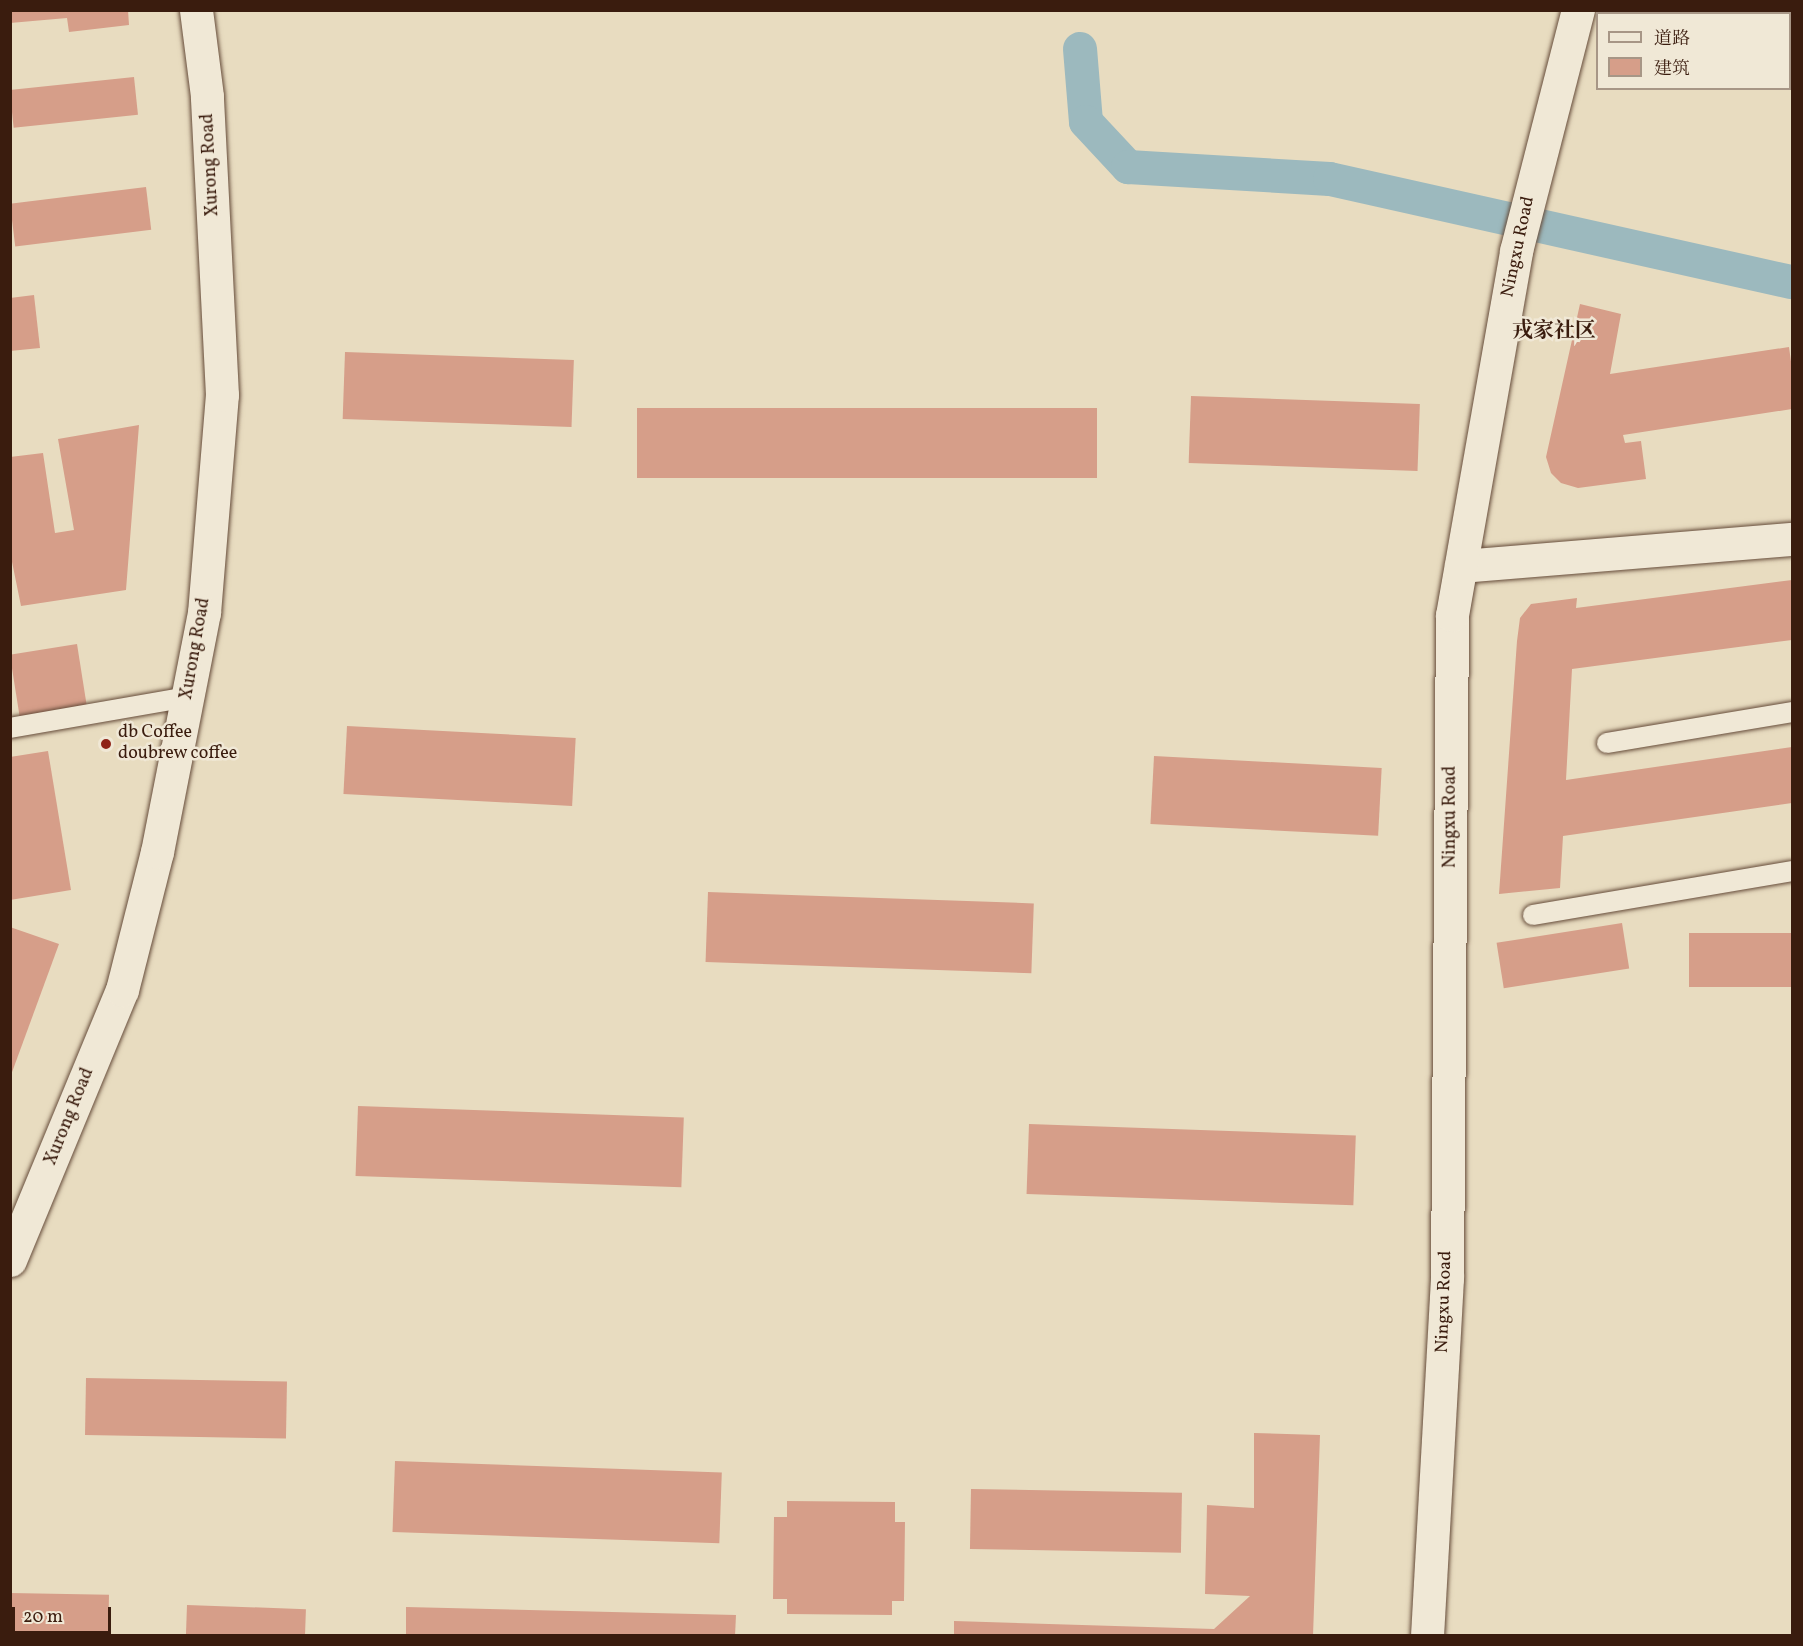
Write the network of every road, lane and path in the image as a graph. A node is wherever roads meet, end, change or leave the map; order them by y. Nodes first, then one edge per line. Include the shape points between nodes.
1 (196, 10) edge
2 (1578, 10) edge
3 (1792, 539) edge
4 (1461, 566) junction
5 (187, 697) junction
6 (1792, 712) edge
7 (10, 728) edge
8 (1607, 743) dead end
9 (1792, 872) edge
10 (1533, 915) dead end
11 (10, 1260) edge
12 (1427, 1635) edge

1 - 5 street, Xurong Road via 207,96 222,395 204,613
2 - 4 street, Ningxu Road via 1515,251
3 - 4 street
4 - 12 street, Ningxu Road via 1452,615 1447,1278
5 - 7 lane
5 - 11 street, Xurong Road via 157,852 122,990
6 - 8 lane
9 - 10 lane

